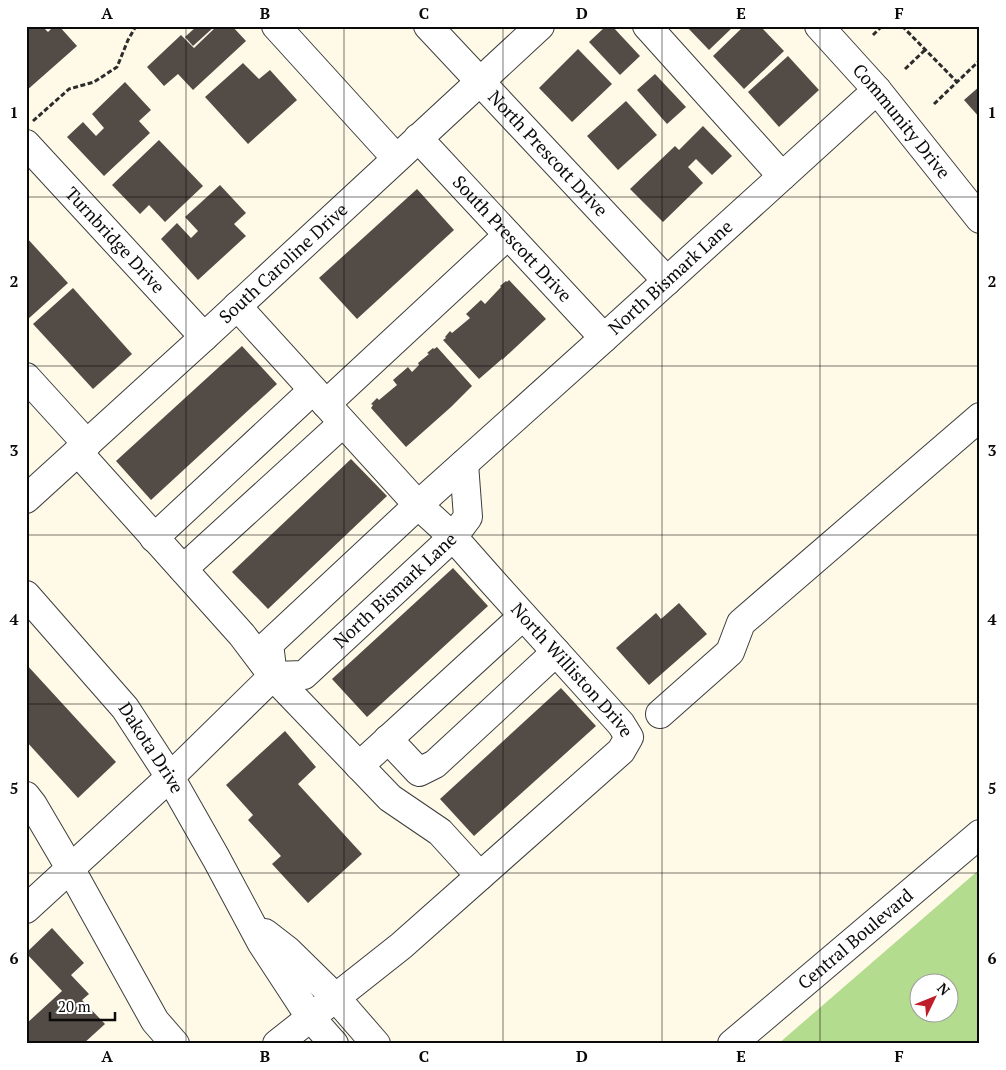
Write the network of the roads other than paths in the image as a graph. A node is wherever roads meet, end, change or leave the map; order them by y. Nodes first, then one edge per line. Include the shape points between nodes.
1 (276, 26) edge
2 (428, 26) edge
3 (540, 26) edge
4 (647, 26) edge
5 (819, 26) edge
6 (480, 82) junction
7 (877, 90) junction
8 (418, 138) junction
9 (29, 148) edge
10 (396, 158) junction
11 (782, 176) junction
12 (980, 219) edge
13 (508, 235) junction
14 (668, 280) junction
15 (237, 306) junction
16 (204, 337) junction
17 (604, 338) junction
18 (26, 377) edge
19 (327, 406) junction
20 (980, 417) edge
21 (82, 448) junction
22 (464, 464) junction
23 (26, 499) edge
24 (418, 505) junction
25 (453, 537) junction
26 (154, 538) junction
27 (183, 569) junction
28 (26, 595) edge
29 (523, 616) junction
30 (556, 652) junction
31 (273, 676) junction
32 (660, 714) dead end
33 (388, 739) junction
34 (359, 766) junction
35 (170, 777) junction
36 (26, 796) edge
37 (980, 834) edge
38 (70, 868) junction
39 (480, 876) junction
40 (26, 909) edge
41 (248, 919) junction
42 (336, 998) junction
43 (310, 1017) junction
44 (175, 1044) edge
45 (277, 1044) edge
46 (334, 1044) edge
47 (376, 1044) edge
48 (732, 1044) edge

1 - 10 street
2 - 6 street, North Prescott Drive
3 - 6 street, South Caroline Drive
4 - 11 street
5 - 7 street, Community Drive
6 - 8 street, South Caroline Drive
6 - 14 street, North Prescott Drive
7 - 11 street, North Bismark Lane
7 - 12 street, Community Drive
8 - 10 street, South Caroline Drive
8 - 13 street, South Prescott Drive
9 - 16 street, Turnbridge Drive
10 - 15 street, South Caroline Drive
11 - 14 street, North Bismark Lane
13 - 17 street, South Prescott Drive
13 - 19 street
14 - 17 street, North Bismark Lane
15 - 16 street, South Caroline Drive
15 - 19 street, North Williston Drive
16 - 21 street, South Caroline Drive
17 - 22 street, North Bismark Lane
18 - 21 street
19 - 24 street, North Williston Drive
19 - 26 street
19 - 27 street
20 - 32 street via 741,623 730,652
21 - 23 street, South Caroline Drive
21 - 26 street
22 - 24 street, North Bismark Lane
22 - 25 street, North Bismark Lane via 468,517
24 - 25 street, North Williston Drive
24 - 31 street, North Bismark Lane via 269,644
25 - 29 street, North Williston Drive
25 - 31 street, North Bismark Lane via 304,675
26 - 27 street
27 - 31 street via 242,635
28 - 35 street, Dakota Drive via 125,708
29 - 30 street, North Williston Drive
29 - 33 street
30 - 33 street via 435,764 419,772
30 - 39 street, North Williston Drive via 621,724 628,737 621,751
31 - 34 street
31 - 35 street
33 - 34 street
34 - 39 street via 390,798 440,832
35 - 38 street
35 - 41 street, Dakota Drive
36 - 38 street
37 - 48 street, Central Boulevard
38 - 40 street
38 - 44 street via 156,1021
39 - 42 street, North Williston Drive
41 - 42 street, Dakota Drive via 287,950
41 - 43 street, Dakota Drive
42 - 43 street, North Williston Drive
42 - 47 street, Dakota Drive
43 - 45 street, North Williston Drive
43 - 46 street, Dakota Drive

